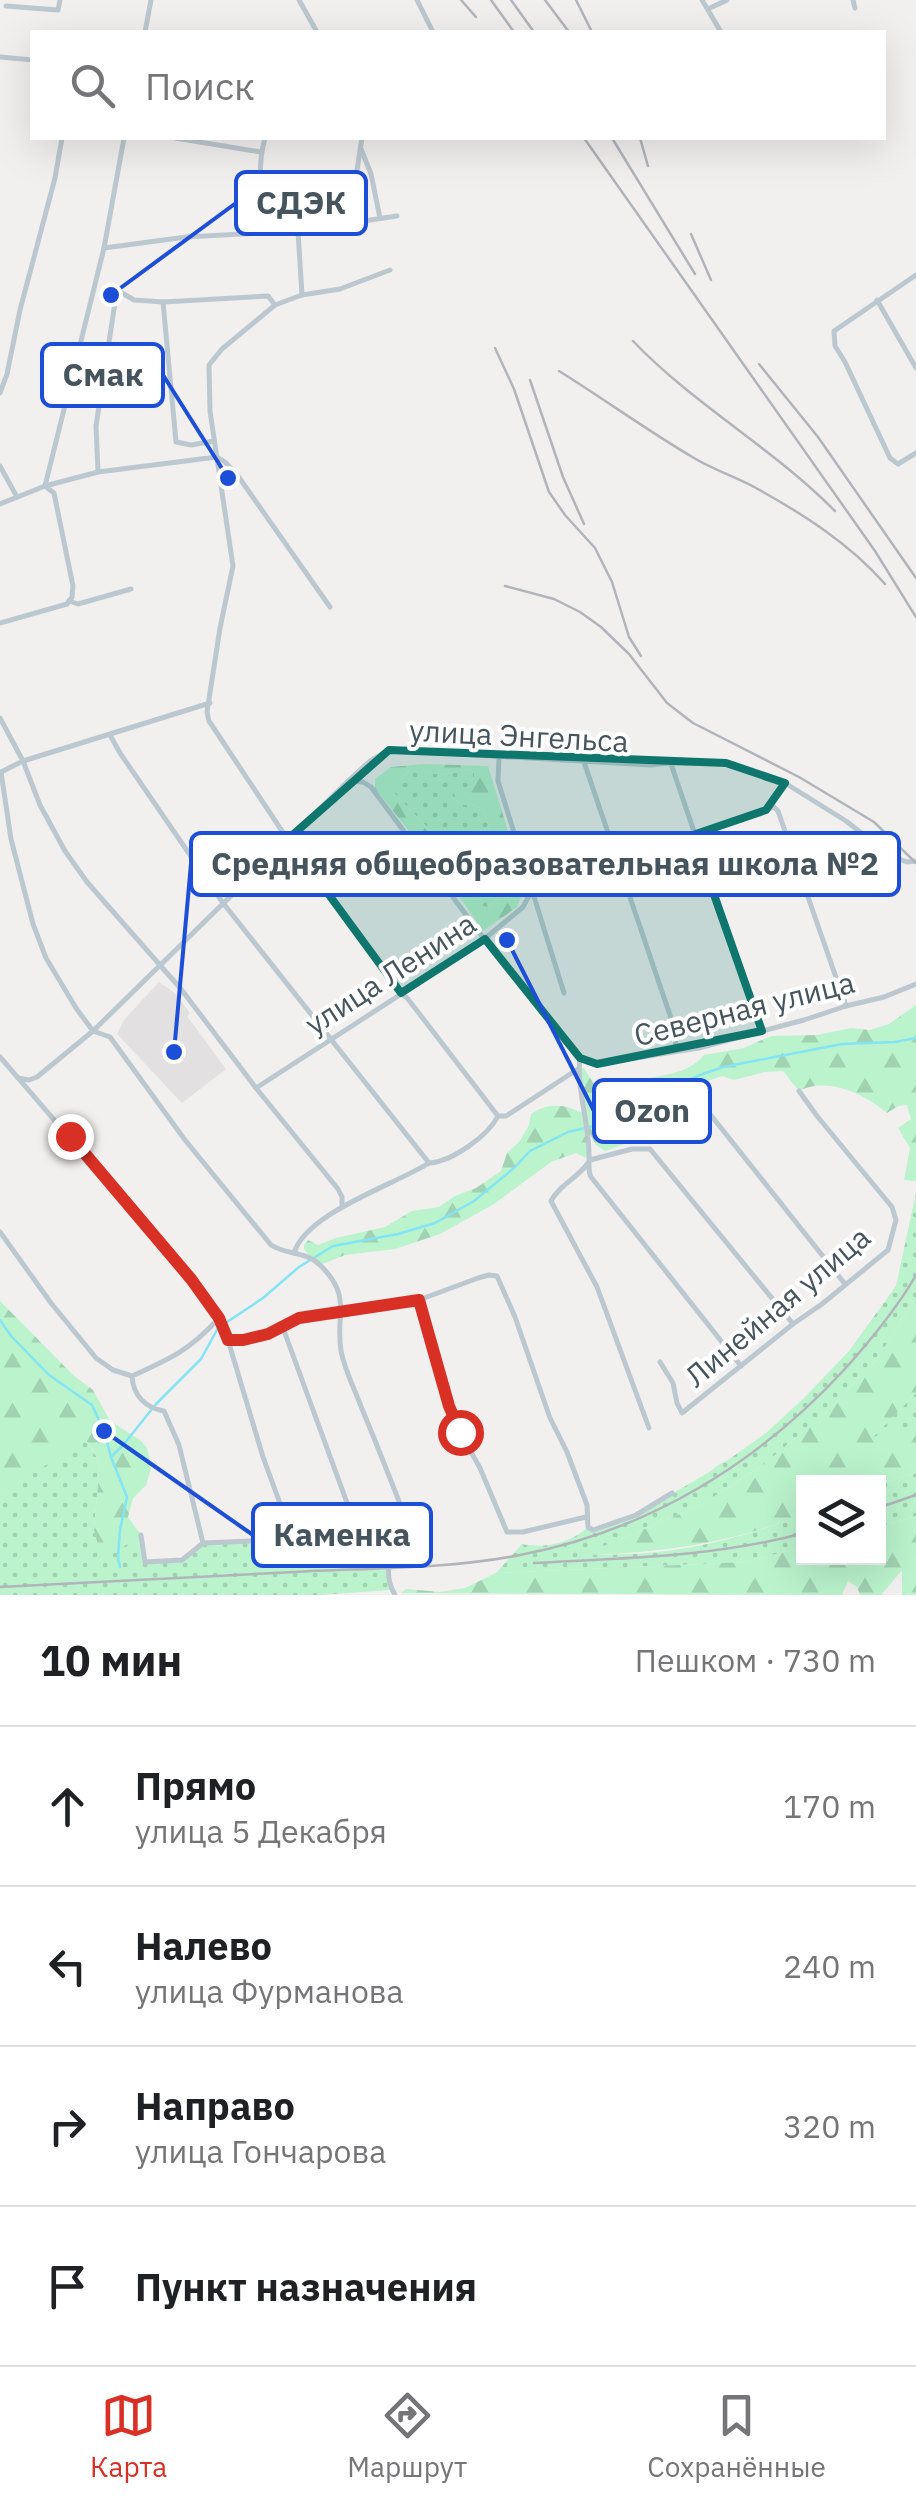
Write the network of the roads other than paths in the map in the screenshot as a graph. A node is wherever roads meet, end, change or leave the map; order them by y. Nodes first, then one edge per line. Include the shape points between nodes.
1 (60, 0) edge
2 (151, 0) edge
3 (298, 0) edge
4 (417, 0) edge
5 (702, 0) edge
6 (728, 0) edge
7 (853, 0) edge
8 (6, 6) dead end
9 (855, 8) dead end
10 (708, 9) junction
11 (145, 30) edge
12 (317, 30) edge
13 (433, 30) edge
14 (720, 30) edge
15 (0, 57) edge
16 (30, 60) edge
17 (62, 140) edge
18 (124, 140) edge
19 (187, 140) edge
20 (263, 140) edge
21 (362, 140) edge
22 (361, 149) junction
23 (260, 152) junction
24 (398, 216) dead end
25 (380, 218) junction
26 (349, 222) junction
27 (298, 232) junction
28 (266, 233) junction
29 (104, 248) junction
30 (390, 270) dead end
31 (916, 276) edge
32 (302, 295) junction
33 (877, 300) junction
34 (163, 302) junction
35 (276, 305) junction
36 (916, 368) edge
37 (0, 392) edge
38 (214, 441) junction
39 (916, 453) edge
40 (217, 457) junction
41 (0, 466) edge
42 (98, 472) junction
43 (45, 486) junction
44 (17, 497) junction
45 (0, 504) edge
46 (131, 589) dead end
47 (69, 601) junction
48 (330, 607) dead end
49 (0, 623) edge
50 (210, 703) junction
51 (0, 719) edge
52 (110, 735) junction
53 (499, 758) junction
54 (23, 761) junction
55 (584, 762) junction
56 (670, 763) junction
57 (0, 771) edge
58 (349, 780) junction
59 (785, 783) junction
60 (766, 810) junction
61 (693, 835) junction
62 (288, 839) junction
63 (916, 860) edge
64 (616, 861) junction
65 (532, 890) junction
66 (223, 903) junction
67 (484, 938) junction
68 (160, 966) junction
69 (916, 984) edge
70 (401, 992) junction
71 (564, 993) dead end
72 (846, 1006) junction
73 (92, 1031) junction
74 (762, 1031) junction
75 (331, 1039) junction
76 (677, 1051) junction
77 (0, 1057) edge
78 (580, 1058) junction
79 (578, 1068) junction
80 (18, 1078) junction
81 (256, 1088) junction
82 (799, 1091) dead end
83 (706, 1109) dead end
84 (498, 1116) junction
85 (590, 1160) junction
86 (429, 1163) junction
87 (342, 1207) junction
88 (0, 1232) edge
89 (294, 1253) junction
90 (845, 1284) junction
91 (419, 1300) junction
92 (342, 1312) junction
93 (220, 1320) junction
94 (793, 1324) junction
95 (283, 1328) junction
96 (228, 1340) junction
97 (660, 1362) dead end
98 (742, 1366) junction
99 (132, 1376) junction
100 (649, 1428) dead end
101 (672, 1493) dead end
102 (586, 1517) junction
103 (404, 1528) junction
104 (356, 1530) junction
105 (141, 1535) dead end
106 (292, 1539) junction
107 (203, 1544) junction
108 (395, 1595) edge

1 - 8 street via 58,10
2 - 11 street
3 - 12 street
4 - 13 street
5 - 10 street
6 - 10 street
7 - 9 street
10 - 14 street
15 - 16 street
17 - 37 street
18 - 29 street
19 - 23 street
20 - 23 street
21 - 22 street
22 - 25 street
22 - 26 street
23 - 28 street
24 - 25 street
25 - 26 street
26 - 27 street
27 - 28 street
27 - 32 street
28 - 29 street
29 - 43 street
30 - 32 street
31 - 33 street
32 - 35 street
33 - 36 street
33 - 39 street via 834,330 835,346 890,458 898,464
34 - 35 street via 250,295 268,296
34 - 38 street via 176,442
34 - 42 street via 134,300 117,290 96,426
35 - 38 street via 210,365
38 - 40 street
40 - 42 street
40 - 48 street
40 - 50 street via 233,566
41 - 44 street
42 - 43 street
43 - 44 street
43 - 47 street via 54,493 60,521 73,586
44 - 45 street
46 - 47 street
47 - 49 street
50 - 52 street
50 - 62 street via 209,721
51 - 54 street
52 - 54 street
52 - 66 street
53 - 55 street, улица Энгельса
53 - 58 street, улица Энгельса via 389,750
53 - 65 street via 498,781
54 - 57 street
54 - 68 street via 65,852
55 - 56 street, улица Энгельса
55 - 64 street
56 - 59 street, улица Энгельса via 726,763
56 - 61 street
57 - 73 street via 10,839 46,958
58 - 62 street, улица Энгельса
58 - 67 street via 371,787
59 - 60 street
59 - 63 street, улица Энгельса via 891,856
60 - 61 street, улица Ленина
60 - 72 street via 778,811
61 - 64 street, улица Ленина
61 - 74 street
62 - 66 street, улица Энгельса
62 - 70 street
64 - 65 street, улица Ленина
64 - 76 street
65 - 67 street, улица Ленина via 523,907
65 - 71 street
66 - 68 street, улица Энгельса
66 - 75 street
67 - 70 street, улица Ленина
67 - 78 street
68 - 73 street, улица Энгельса
68 - 81 street
69 - 72 street, Северная улица
70 - 75 street, улица Ленина
70 - 84 street
72 - 74 street, Северная улица
73 - 80 street, улица Энгельса via 36,1077
73 - 89 street via 110,1037 270,1245
74 - 76 street, Северная улица
75 - 81 street, улица Ленина
75 - 86 street
76 - 78 street, Северная улица via 597,1064
77 - 80 street
78 - 79 street
79 - 84 street
79 - 85 street
80 - 93 street
81 - 87 street via 338,1189
82 - 90 street, Линейная улица via 896,1220 888,1250
83 - 90 street
84 - 86 street via 475,1142
85 - 94 street via 650,1149
85 - 98 street via 592,1177
85 - 100 street via 552,1201 597,1287
86 - 87 street
87 - 89 street via 303,1234
88 - 99 street via 96,1358
89 - 92 street via 320,1265 336,1287
90 - 94 street, Линейная улица
91 - 92 street
91 - 102 street via 449,1406 506,1532
91 - 102 street via 497,1276 568,1452
92 - 95 street via 299,1318
92 - 103 street via 345,1366
93 - 96 street
93 - 99 street via 187,1350
94 - 98 street, Линейная улица
95 - 96 street
95 - 104 street
96 - 106 street
97 - 98 street, Линейная улица via 682,1413
99 - 107 street via 141,1400 169,1419
101 - 102 street via 593,1530
103 - 104 street
103 - 108 street via 390,1558
104 - 106 street
105 - 107 street via 145,1562 182,1560
106 - 107 street

